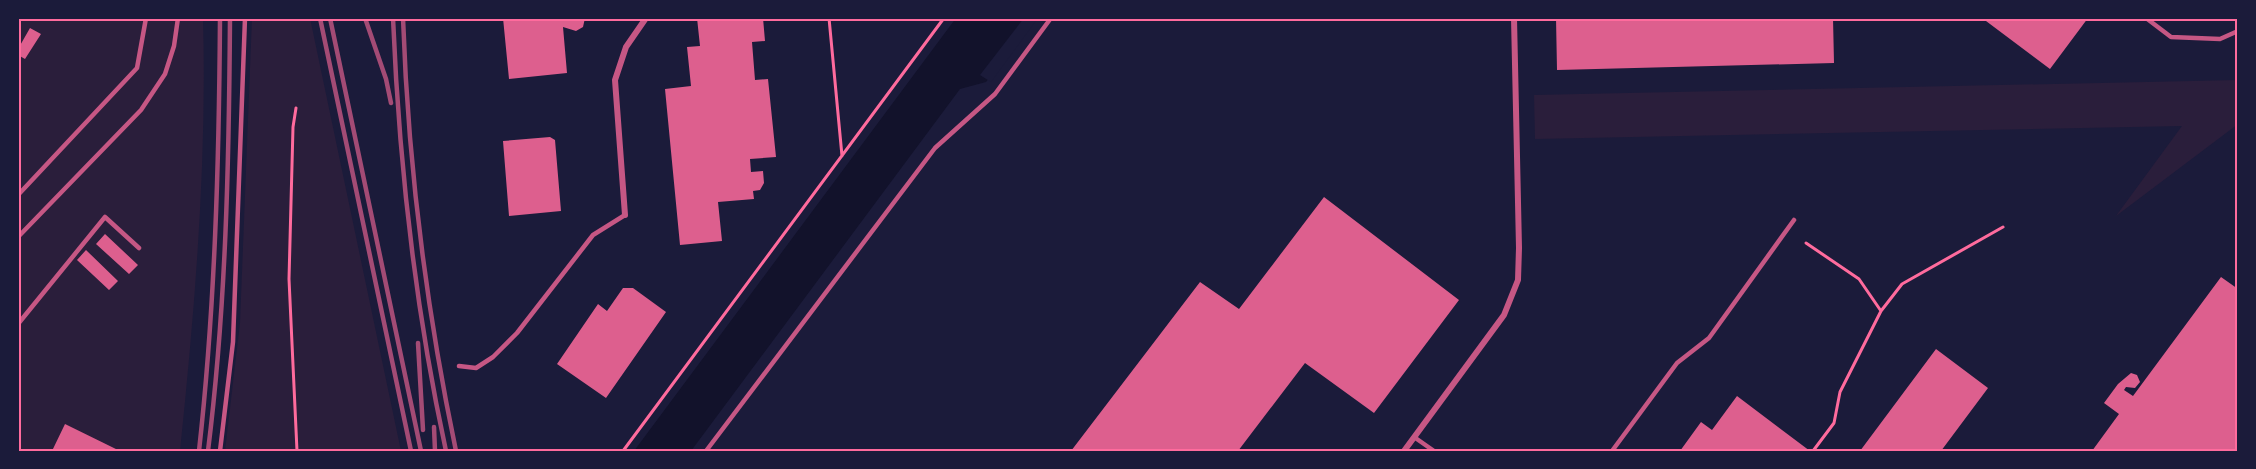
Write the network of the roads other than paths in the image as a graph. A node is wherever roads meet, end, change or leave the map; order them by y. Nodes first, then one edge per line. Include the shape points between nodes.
1 (146, 18) edge
2 (178, 18) edge
3 (244, 18) edge
4 (646, 18) edge
5 (1051, 18) edge
6 (1514, 18) edge
7 (2146, 18) edge
8 (2238, 31) edge
9 (18, 195) edge
10 (625, 215) joint
11 (1794, 220) dead end
12 (18, 237) edge
13 (139, 248) dead end
14 (18, 324) edge
15 (459, 366) dead end
16 (1414, 437) junction
17 (220, 451) edge
18 (706, 451) edge
19 (1404, 451) edge
20 (1434, 451) edge
21 (1612, 451) edge

1 - 9 lane via 137,68
2 - 12 lane via 165,74 141,110
3 - 17 lane via 233,342
4 - 10 street via 626,47 615,80
5 - 18 lane via 995,94 935,148
6 - 16 street via 1518,280 1504,315
7 - 8 lane via 2171,37 2220,39
10 - 15 lane via 593,235 532,315 493,357 476,368
11 - 21 lane via 1709,338 1677,363
13 - 14 lane via 105,217
16 - 19 street
16 - 20 lane

